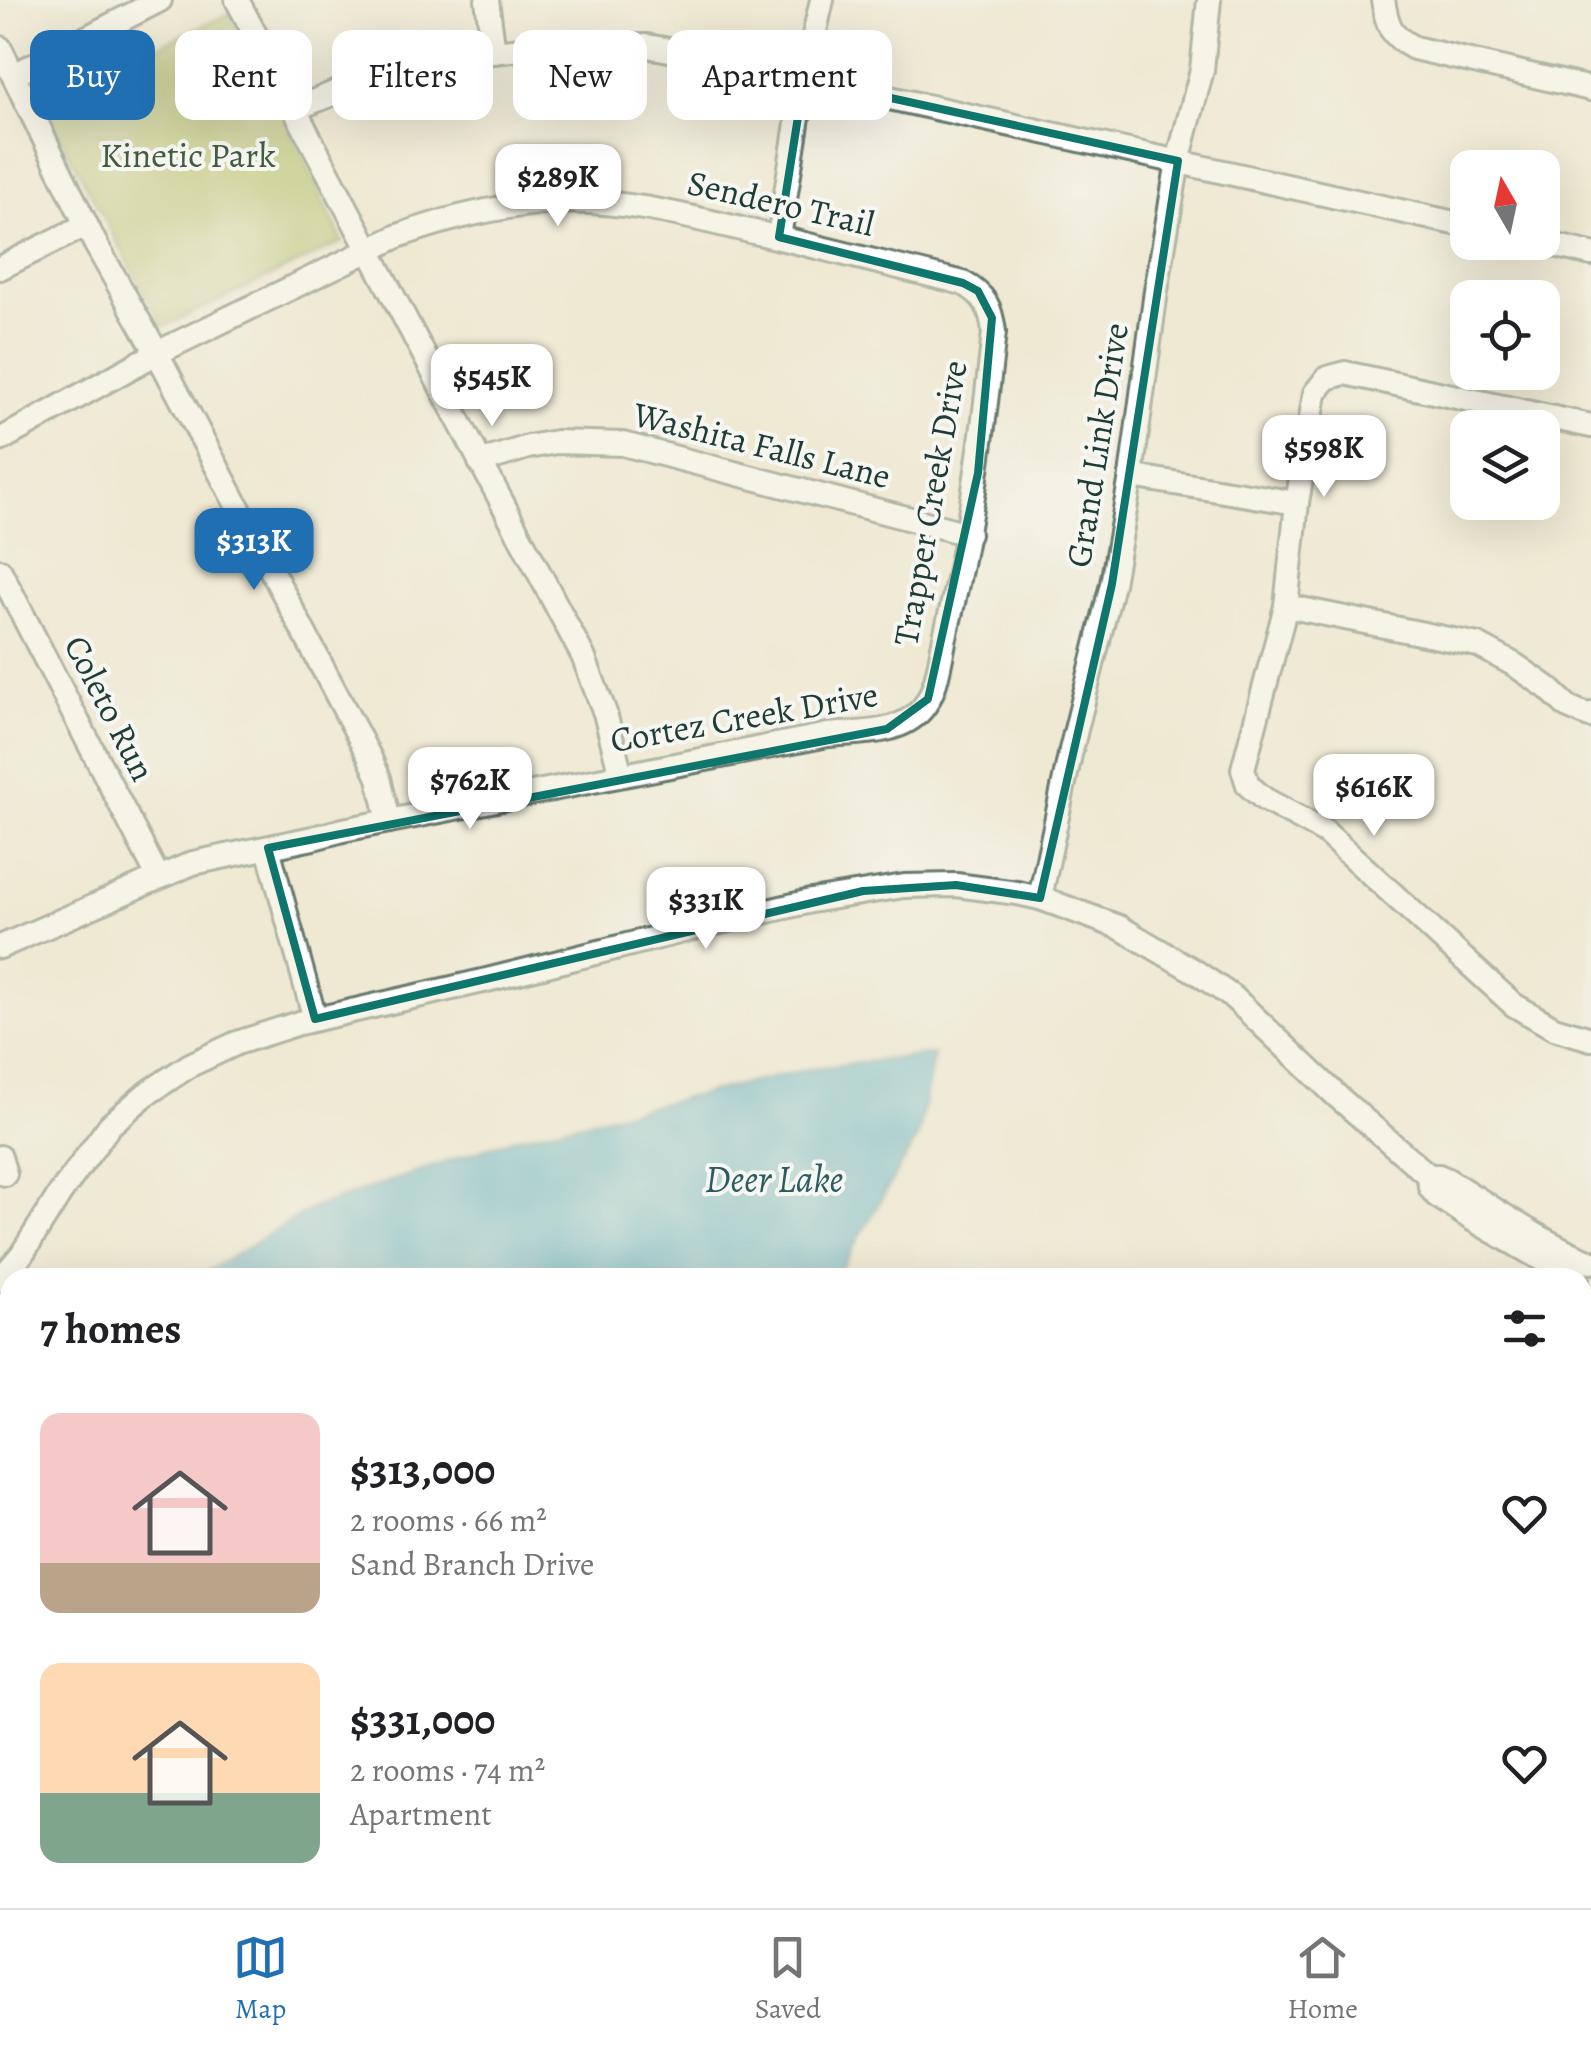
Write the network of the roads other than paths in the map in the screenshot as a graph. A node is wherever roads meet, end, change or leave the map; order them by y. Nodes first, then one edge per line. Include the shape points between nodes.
1 (160, 0) edge
2 (238, 0) edge
3 (487, 0) edge
4 (822, 0) edge
5 (1209, 0) edge
6 (1384, 10) edge
7 (254, 30) edge
8 (815, 30) edge
9 (0, 48) edge
10 (667, 49) edge
11 (494, 52) junction
12 (14, 75) junction
13 (1591, 89) edge
14 (892, 98) edge
15 (312, 102) edge
16 (301, 120) edge
17 (798, 120) edge
18 (1178, 161) junction
19 (1450, 222) edge
20 (86, 225) junction
21 (779, 237) junction
22 (1560, 247) edge
23 (369, 250) junction
24 (1591, 254) edge
25 (0, 268) edge
26 (987, 305) joint
27 (157, 353) junction
28 (1591, 426) edge
29 (0, 440) edge
30 (480, 462) junction
31 (1132, 476) junction
32 (1297, 503) junction
33 (968, 534) junction
34 (0, 571) edge
35 (1286, 606) junction
36 (921, 710) joint
37 (1590, 715) edge
38 (621, 775) junction
39 (389, 820) junction
40 (268, 848) junction
41 (158, 877) junction
42 (1040, 898) junction
43 (0, 947) edge
44 (315, 1019) junction
45 (1591, 1039) edge
46 (1429, 1176) junction
47 (1591, 1262) edge
48 (10, 1268) edge
49 (1557, 1268) edge

1 - 12 street
2 - 7 street
3 - 11 street
4 - 8 street
5 - 18 street, Grand Link Drive via 1202,70
6 - 13 street via 1398,39 1414,48
9 - 12 street
10 - 11 street via 541,46
11 - 15 street via 384,73
12 - 20 street
14 - 18 street
16 - 23 street
17 - 21 street
18 - 19 street
18 - 31 street, Grand Link Drive
20 - 25 street
20 - 27 street
21 - 23 street, Sendero Trail via 664,211 554,202 438,222
21 - 26 street, Sendero Trail via 963,283
22 - 24 street
23 - 27 street, Sendero Trail
23 - 30 street
26 - 33 street, Trapper Creek Drive via 994,332
27 - 29 street, Sendero Trail
27 - 39 street via 370,756
28 - 32 street via 1345,372 1315,392
30 - 33 street, Washita Falls Lane via 556,442 624,444
30 - 38 street via 583,656
31 - 32 street
31 - 42 street, Grand Link Drive
32 - 35 street
33 - 36 street, Trapper Creek Drive via 933,688
34 - 41 street, Coleto Run
35 - 37 street via 1478,646
35 - 45 street via 1242,769 1248,785 1326,832 1514,1005
36 - 38 street, Cortez Creek Drive via 887,729
38 - 39 street, Cortez Creek Drive
39 - 40 street, Cortez Creek Drive
40 - 41 street, Cortez Creek Drive
40 - 44 street
41 - 43 street, Cortez Creek Drive
42 - 44 street via 956,886 863,891
42 - 46 street via 1119,928 1234,998
44 - 48 street via 236,1043 145,1094 110,1124
46 - 47 street via 1446,1178
46 - 49 street via 1436,1195

